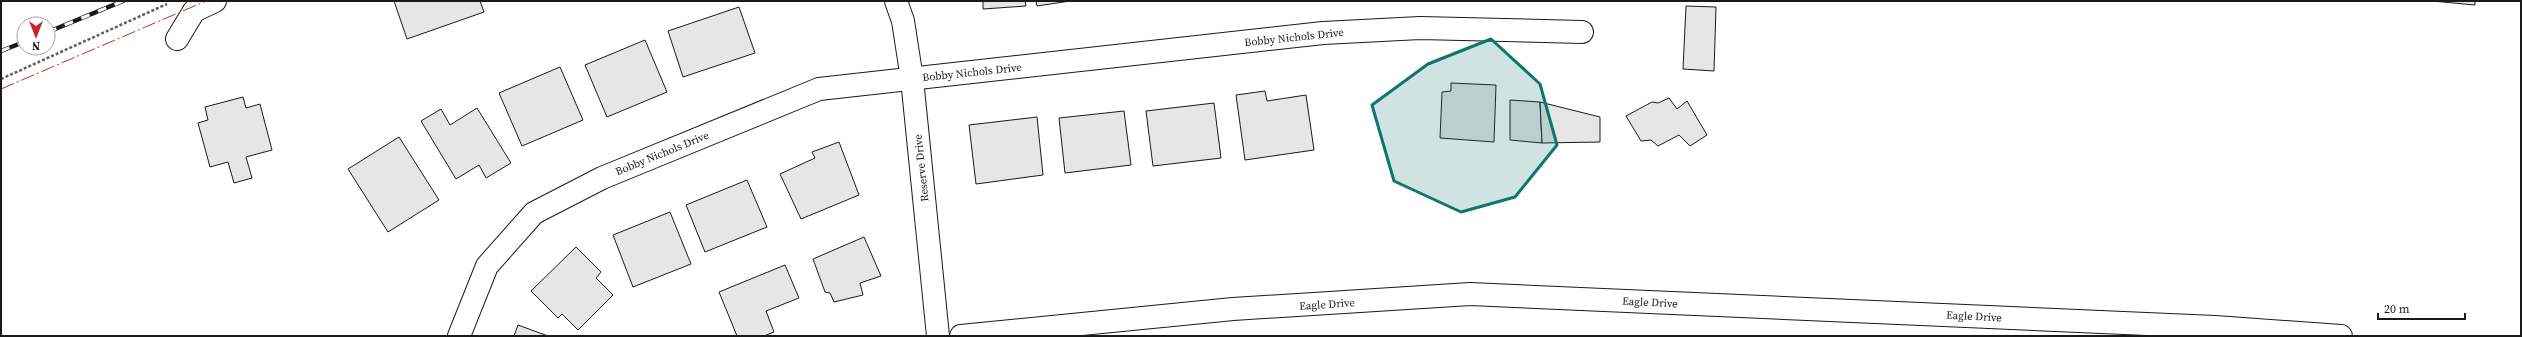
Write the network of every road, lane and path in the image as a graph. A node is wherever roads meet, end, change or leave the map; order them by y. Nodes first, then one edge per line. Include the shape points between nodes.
1 (173, 1) edge
2 (215, 1) edge
3 (896, 1) edge
4 (1582, 32) dead end
5 (177, 39) dead end
6 (1, 79) edge
7 (912, 79) junction
8 (458, 336) edge
9 (938, 336) edge
10 (961, 336) edge
11 (2340, 336) edge

1 - 6 path
2 - 5 street via 194,11
3 - 7 street, Reserve Drive via 903,21
4 - 7 street, Bobby Nichols Drive via 1420,28 1323,33
7 - 8 street, Bobby Nichols Drive via 819,88 602,178 534,213 487,266
7 - 9 street, Reserve Drive
10 - 11 street, Eagle Drive via 1233,309 1470,294 2207,327

